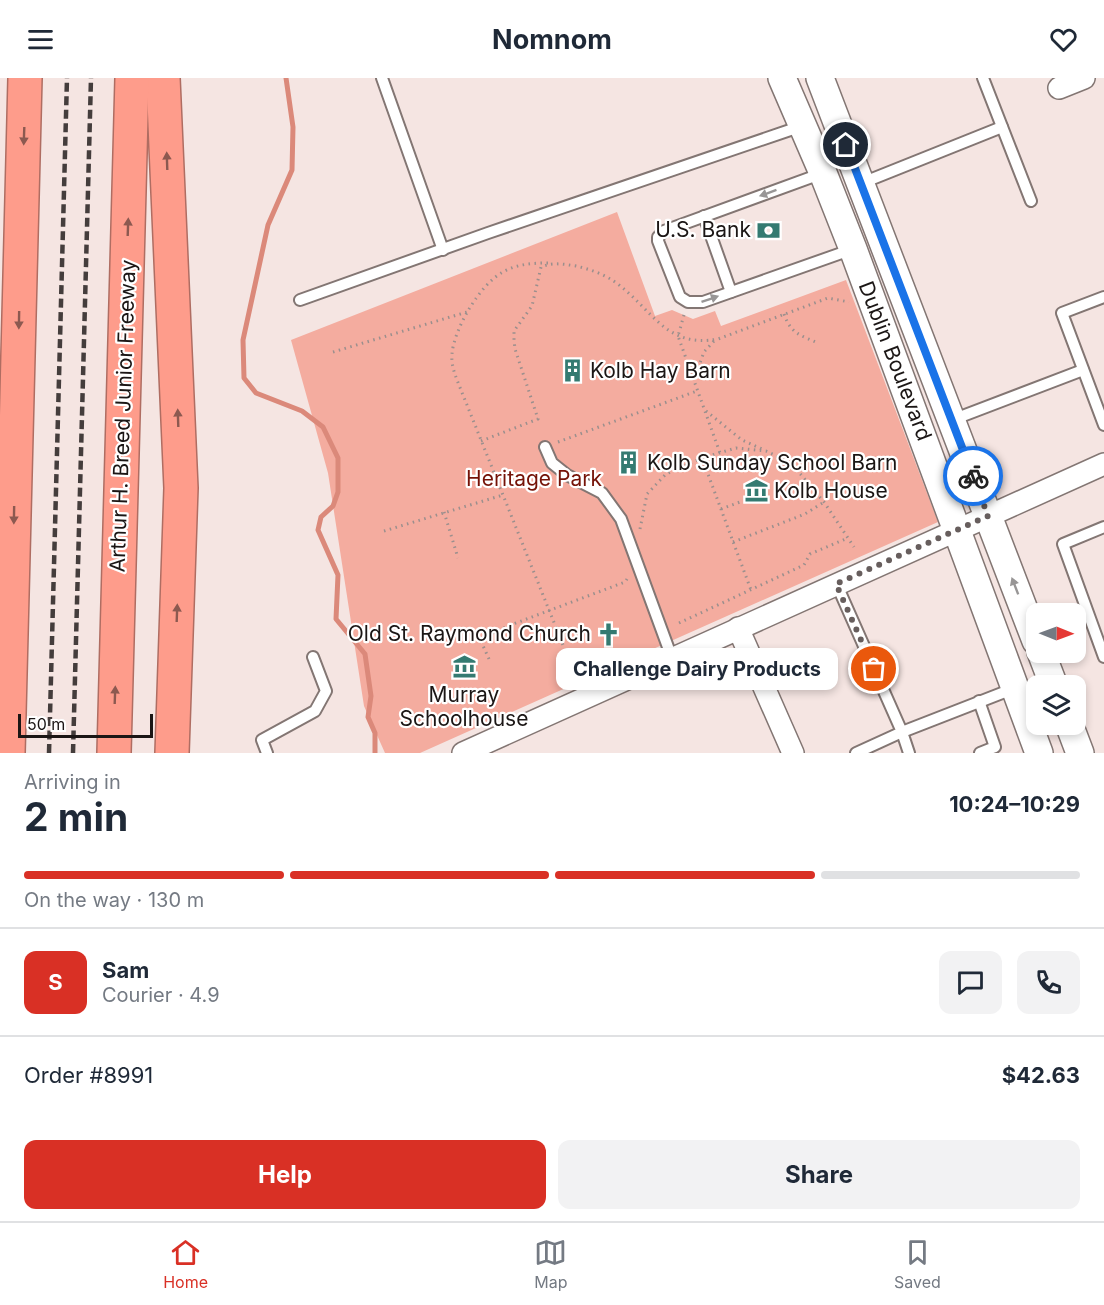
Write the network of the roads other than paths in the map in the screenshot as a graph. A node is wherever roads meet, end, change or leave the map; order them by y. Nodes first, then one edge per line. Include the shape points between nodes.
1 (26, 78) edge
2 (132, 78) edge
3 (163, 78) edge
4 (382, 78) edge
5 (782, 78) edge
6 (820, 78) edge
7 (982, 78) edge
8 (1084, 78) edge
9 (1059, 88) dead end
10 (803, 126) junction
11 (1002, 128) junction
12 (823, 173) junction
13 (861, 183) junction
14 (1030, 201) dead end
15 (704, 216) junction
16 (21, 220) junction
17 (879, 228) junction
18 (853, 249) junction
19 (443, 250) junction
20 (0, 291) edge
21 (732, 292) junction
22 (1104, 297) edge
23 (300, 300) dead end
24 (1083, 370) junction
25 (1099, 396) edge
26 (952, 420) junction
27 (1104, 425) edge
28 (545, 447) road end
29 (1104, 464) edge
30 (988, 516) junction
31 (1104, 527) edge
32 (958, 529) junction
33 (836, 584) junction
34 (1026, 615) edge
35 (738, 628) junction
36 (314, 657) dead end
37 (1104, 657) edge
38 (672, 658) junction
39 (175, 672) junction
40 (1016, 688) junction
41 (979, 701) junction
42 (902, 732) junction
43 (1073, 735) edge
44 (8, 753) edge
45 (114, 753) edge
46 (172, 753) edge
47 (185, 753) edge
48 (267, 753) edge
49 (463, 753) edge
50 (793, 753) edge
51 (856, 753) edge
52 (909, 753) edge
53 (980, 753) edge
54 (1039, 753) edge
55 (1080, 753) edge

1 -> 16 highway
45 -> 2 highway, Arthur H. Breed Junior Freeway
39 -> 3 highway via 181,488
4 - 19 lane
5 - 10 street, Dublin Boulevard
6 - 13 street, Dublin Boulevard
7 - 11 lane
8 - 9 street
10 - 12 street, Dublin Boulevard
10 - 19 lane
11 - 13 lane
11 - 14 lane
12 -> 15 lane
12 - 17 street via 839,172 860,221
12 - 18 street, Dublin Boulevard
13 - 17 street, Dublin Boulevard
15 - 21 lane
15 -> 21 lane via 658,237 680,297 688,302 703,302
16 - 20 highway
16 -> 44 highway
17 - 26 street, Dublin Boulevard
18 - 21 lane
18 - 32 street, Dublin Boulevard
19 - 23 lane
22 - 24 lane via 1062,313
24 - 25 lane
24 - 26 lane
25 - 27 lane
26 - 30 street, Dublin Boulevard
28 - 38 lane via 552,464 602,493 621,519
29 - 30 street
30 - 32 street
34 -> 30 street, Dublin Boulevard
31 - 37 lane via 1063,544
32 - 33 street
32 - 40 street, Dublin Boulevard
33 - 35 street
33 - 42 lane
35 - 38 street
35 - 50 street
36 - 48 lane via 326,691 315,711 262,740
38 - 49 street
39 - 46 highway
39 - 47 highway
40 - 41 lane
40 - 54 street, Dublin Boulevard
41 - 42 lane
41 - 53 lane via 996,747
42 - 51 lane
42 - 52 lane
43 - 55 street

